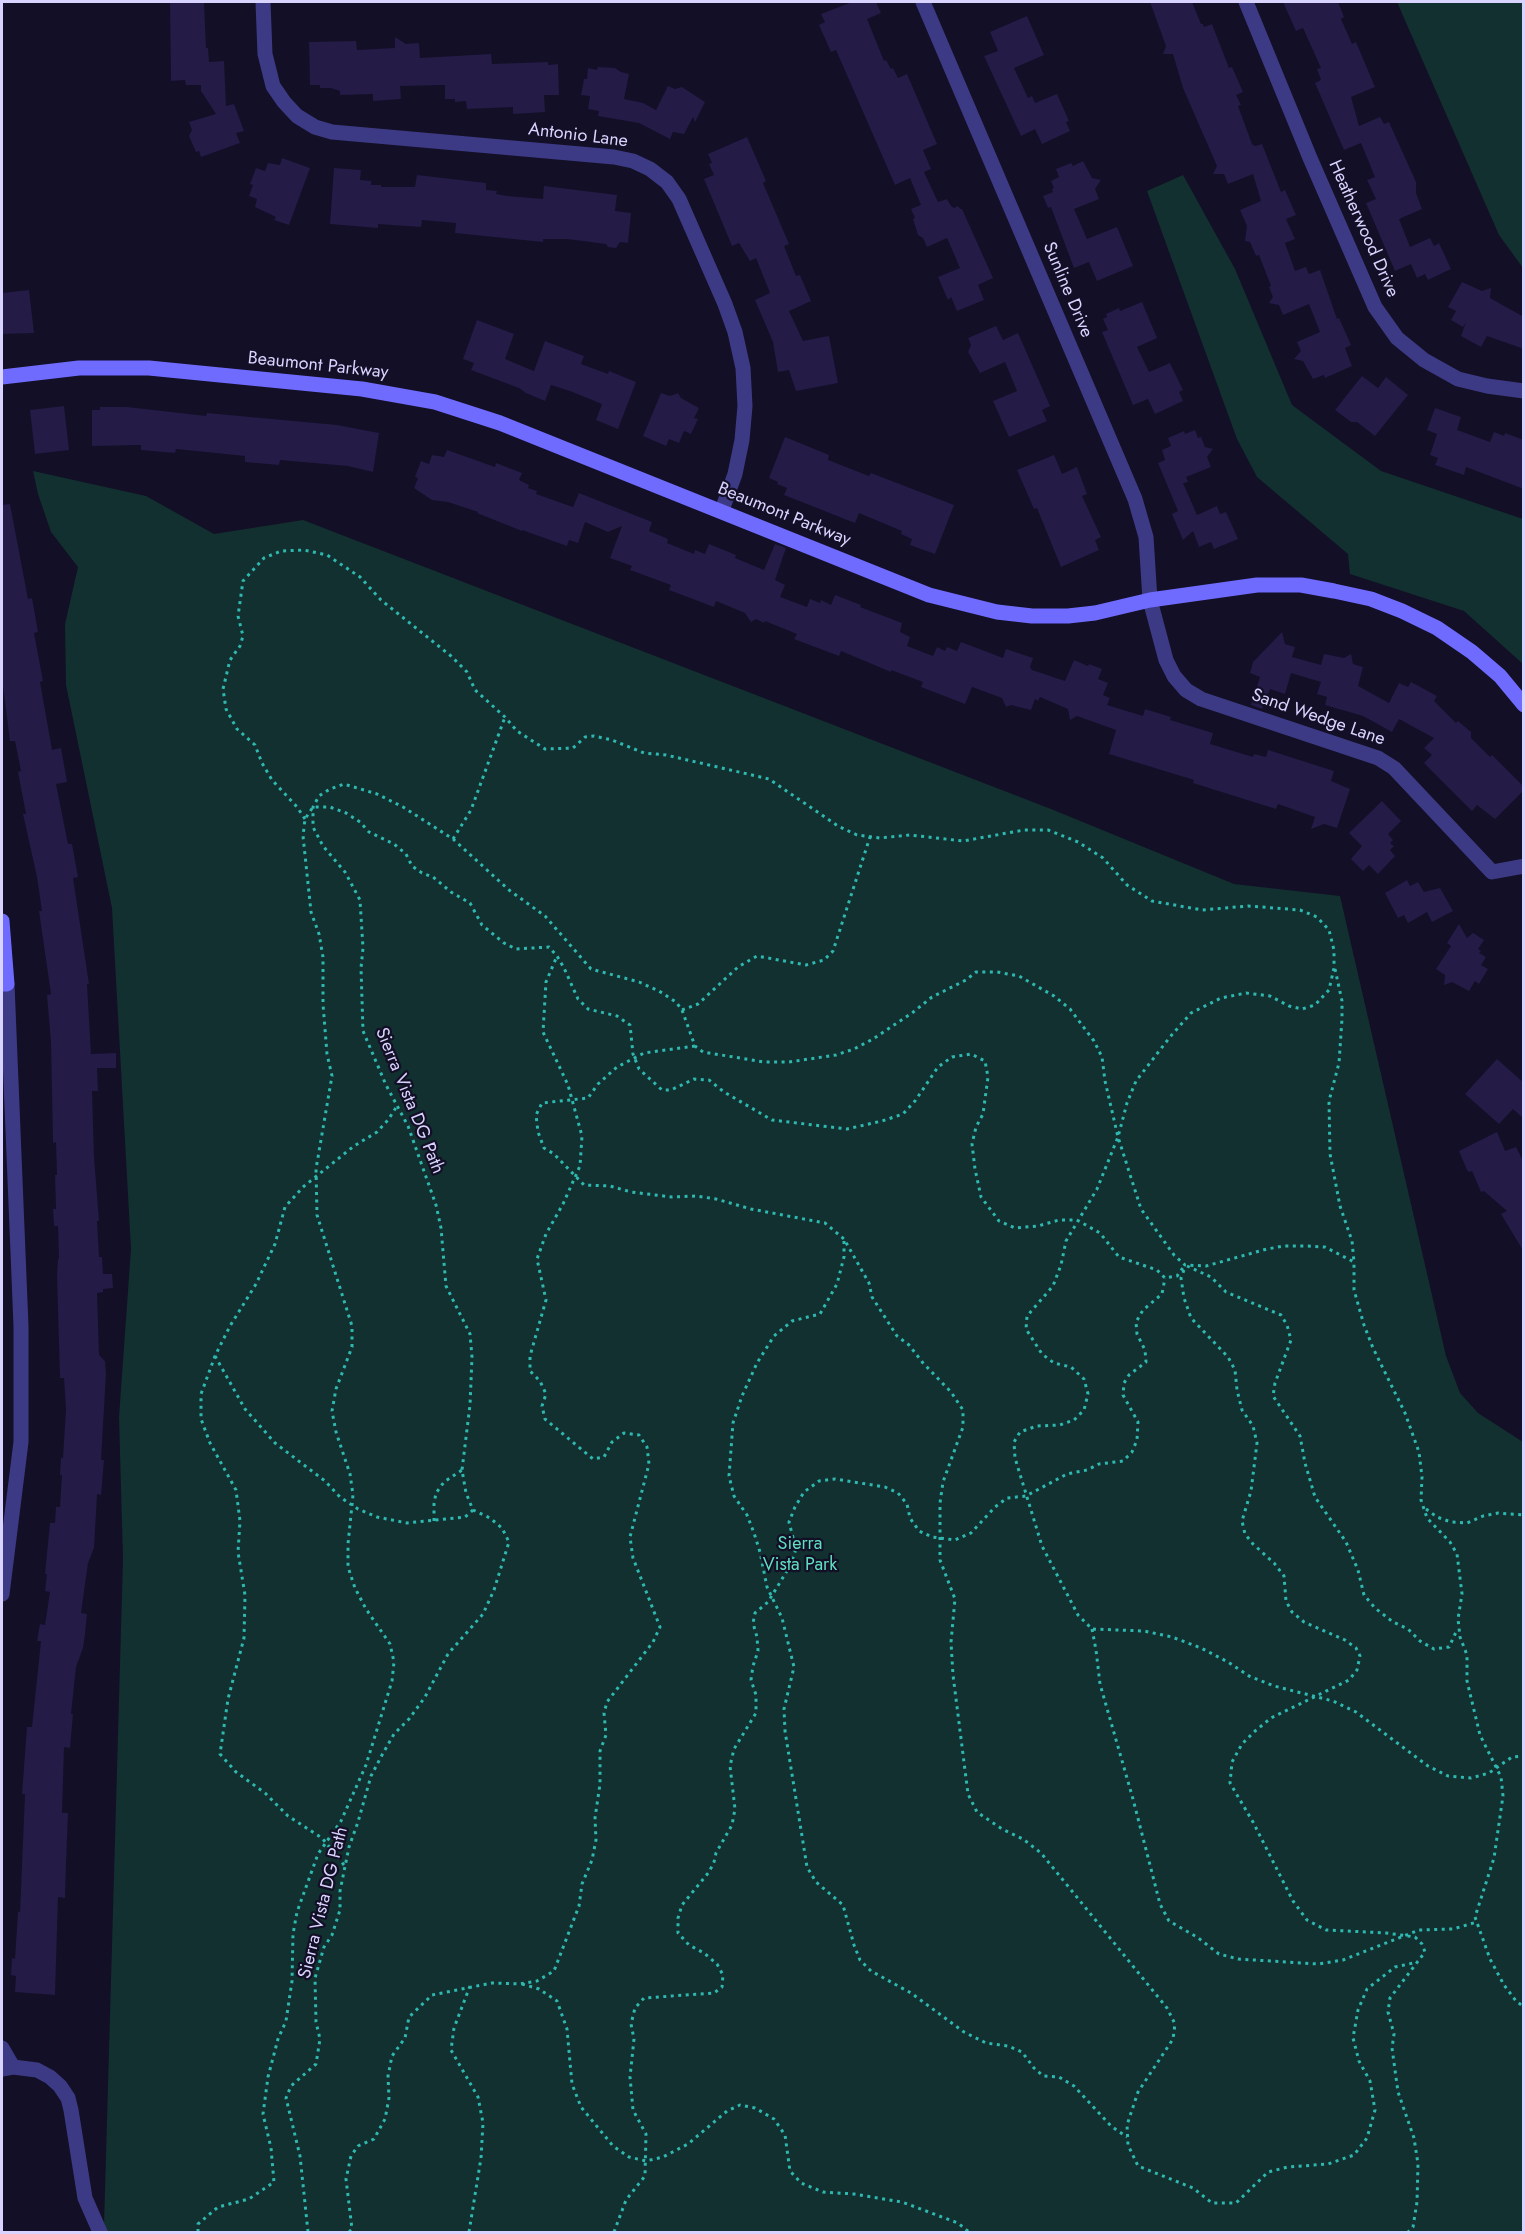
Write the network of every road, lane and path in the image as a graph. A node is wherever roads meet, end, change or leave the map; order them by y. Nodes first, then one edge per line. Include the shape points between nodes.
1 (263, 2) edge
2 (923, 2) edge
3 (1246, 2) edge
4 (2, 376) edge
5 (1524, 391) edge
6 (722, 510) junction
7 (1150, 600) junction
8 (1524, 705) edge
9 (505, 717) junction
10 (314, 807) junction
11 (305, 819) junction
12 (870, 837) junction
13 (453, 839) junction
14 (1524, 866) edge
15 (2, 921) edge
16 (557, 956) junction
17 (1334, 968) junction
18 (4, 984) edge
19 (682, 1010) junction
20 (694, 1046) junction
21 (634, 1058) junction
22 (572, 1101) junction
23 (397, 1106) junction
24 (1118, 1137) junction
25 (316, 1177) junction
26 (575, 1177) junction
27 (1077, 1220) junction
28 (844, 1239) junction
29 (1354, 1262) junction
30 (1185, 1265) junction
31 (1165, 1278) junction
32 (214, 1356) junction
33 (462, 1470) junction
34 (1026, 1496) junction
35 (353, 1505) junction
36 (1424, 1508) junction
37 (473, 1510) junction
38 (1524, 1515) edge
39 (434, 1521) junction
40 (940, 1538) junction
41 (2, 1594) edge
42 (771, 1595) junction
43 (1459, 1627) junction
44 (1092, 1629) junction
45 (1315, 1697) junction
46 (1524, 1756) edge
47 (1496, 1768) junction
48 (326, 1843) junction
49 (345, 1865) junction
50 (1477, 1922) junction
51 (1405, 1935) junction
52 (1418, 1962) junction
53 (520, 1984) junction
54 (470, 1986) junction
55 (1524, 2007) edge
56 (2, 2048) edge
57 (7, 2068) edge
58 (1127, 2137) junction
59 (646, 2161) junction
60 (100, 2232) edge
61 (198, 2232) edge
62 (308, 2232) edge
63 (349, 2232) edge
64 (469, 2232) edge
65 (614, 2232) edge
66 (969, 2232) edge
67 (1408, 2232) edge

1 - 6 street, Antonio Lane via 265,54 273,86 290,109 315,127 332,132 614,157 650,169 667,182 679,199 725,304 743,368 742,440
2 - 7 street, Sunline Drive via 1135,499 1146,537
3 - 5 street, Heatherwood Drive via 1375,308 1397,338 1424,360 1458,379
4 - 6 street, Beaumont Parkway via 79,368 149,368 398,394 500,423
6 - 7 street, Beaumont Parkway via 929,595 997,612 1068,616
7 - 8 street, Beaumont Parkway via 1257,585 1301,585 1371,599 1437,628 1472,652 1500,676
7 - 14 street, Sand Wedge Lane via 1167,660 1186,690 1201,699 1378,758 1394,768 1492,872
9 - 11 path via 475,690 468,672 451,656 381,600 360,577 327,555 281,551 264,558 243,581 238,616 243,636 230,660 223,689 226,709 237,729 255,745 272,780
9 - 12 path via 517,731 545,749 573,748 585,737 594,736 644,753 769,779 838,826
9 - 13 path via 471,810
10 - 11 path
10 - 13 path via 319,796 330,789 344,784 360,787 403,807
10 - 16 path via 346,813 369,832 394,844 412,866 470,903 482,925 504,943 516,950 549,947
10 - 23 path, Sierra Vista DG Path via 314,827 323,846 350,879 360,900 363,1031
11 - 25 path via 303,836 311,912 323,957 323,1004 332,1076
12 - 17 path via 963,841 1024,830 1048,830 1103,858 1127,885 1152,901 1202,910 1248,906 1300,910 1317,917 1329,930
12 - 19 path via 833,951 824,960 806,964 757,956 738,967 698,1004
13 - 19 path via 509,890 545,916 591,969 659,991
15 - 18 street
16 - 21 path via 578,999 588,1009 617,1016 630,1026
16 - 22 path via 546,982 543,1032
17 - 24 path via 1329,990 1316,1005 1302,1009 1270,996 1246,993 1221,998 1191,1013 1136,1081
17 - 29 path via 1342,1019 1339,1063 1329,1101 1330,1154
18 - 41 street via 21,1326 21,1442
19 - 20 path
20 - 21 path
20 - 24 path via 703,1052 764,1062 836,1055 873,1039 932,997 976,972 1019,976 1070,1009 1094,1041 1102,1057
21 - 22 path via 598,1084 588,1098
21 - 27 path via 639,1069 662,1090 671,1090 694,1078 709,1080 772,1120 847,1129 903,1114 938,1067 952,1057 971,1054 985,1061 988,1077 983,1114 972,1144 981,1197 999,1221 1015,1228
22 - 26 path via 582,1136 580,1166
22 - 26 path via 542,1103 536,1115 544,1148
23 - 25 path via 377,1132
23 - 33 path, Sierra Vista DG Path via 436,1205 446,1286 470,1334 471,1397
24 - 27 path via 1097,1188
24 - 30 path via 1141,1209
25 - 32 path via 285,1207 275,1244 256,1284
25 - 35 path via 317,1215 352,1326 352,1347 332,1411 350,1473
26 - 28 path via 584,1185 716,1199 825,1223
26 - 53 path via 537,1259 546,1300 530,1356 530,1371 546,1394 542,1406 545,1419 592,1459 604,1457 612,1442 624,1433 639,1435 647,1447 649,1464 630,1537 633,1558 660,1627 604,1713 606,1735 600,1751 596,1840 579,1906 554,1971 537,1981
27 - 31 path via 1100,1233 1119,1257 1157,1270
27 - 34 path via 1066,1241 1053,1286 1027,1316 1026,1329 1042,1354 1054,1363 1071,1367 1084,1378 1088,1394 1084,1410 1074,1420 1020,1432 1014,1442 1015,1458
28 - 40 path via 869,1283 872,1297 897,1336 951,1392 963,1410 963,1427 943,1482
28 - 42 path via 844,1257 829,1301 820,1314 792,1321 774,1336 757,1363 732,1423 729,1476 734,1496 754,1533
29 - 30 path via 1325,1247 1306,1245 1284,1246 1206,1266
29 - 36 path via 1354,1290 1364,1325 1419,1452
30 - 31 path via 1177,1276
30 - 43 path via 1211,1277 1226,1292 1281,1315 1287,1324 1291,1340 1274,1396 1300,1436 1316,1497 1346,1542 1364,1595 1393,1622 1434,1649 1449,1647
30 - 45 path via 1181,1278 1187,1308 1228,1357 1242,1410 1253,1426 1257,1443 1251,1491 1242,1521 1245,1534 1284,1576 1286,1601 1292,1612 1304,1622 1345,1640 1360,1656 1358,1670 1349,1680
31 - 34 path via 1162,1294 1143,1310 1136,1322 1146,1362 1129,1374 1124,1383 1123,1395 1138,1422 1132,1452 1123,1461 1067,1473
32 - 35 path via 245,1409 275,1443
32 - 48 path via 201,1394 201,1419 236,1490 238,1552 245,1595 244,1638 228,1699 220,1754 288,1816
33 - 37 path, Sierra Vista DG Path
33 - 39 path via 436,1493
34 - 40 path via 1007,1498 971,1533 955,1540
34 - 44 path via 1042,1546 1078,1615
35 - 39 path via 377,1517
35 - 48 path via 348,1567 366,1609 390,1644 394,1662 392,1681 366,1765
36 - 38 path via 1451,1522 1467,1523 1498,1513
36 - 43 path via 1427,1518 1457,1554 1462,1594
37 - 39 path via 465,1517
37 - 49 path, Sierra Vista DG Path via 502,1528 508,1542 494,1590 483,1614 448,1654 425,1697 382,1755 367,1787
40 - 42 path via 919,1530 898,1493 836,1479 819,1481 804,1492 795,1507 789,1522 796,1549
40 - 58 path via 940,1560 955,1599 953,1675 968,1794 977,1812 1041,1852 1167,2008 1174,2024 1173,2039 1138,2092
42 - 58 path via 782,1618 794,1668 784,1708 785,1731 807,1867 816,1882 843,1905 860,1960 964,2032 986,2043 1022,2052 1043,2076 1059,2078 1074,2086 1111,2126
42 - 59 path via 755,1613 753,1623 758,1651 752,1680 756,1713 734,1749 730,1766 735,1809 732,1825 709,1872 682,1905 678,1918 678,1934 717,1964 723,1976 722,1987 714,1993 644,1998 635,2008 631,2024 633,2110 646,2134
43 - 47 path via 1467,1655 1472,1708
44 - 45 path via 1144,1631 1172,1637 1201,1648 1249,1676
44 - 51 path via 1100,1684 1160,1904 1169,1921 1219,1954 1238,1959 1318,1964 1343,1960
45 - 47 path via 1356,1712 1428,1766 1448,1776 1471,1778
45 - 51 path via 1271,1718 1242,1744 1232,1762 1230,1783 1307,1920 1326,1930
46 - 47 path via 1512,1757
47 - 50 path via 1503,1796 1500,1821 1494,1858 1475,1917
48 - 49 path
48 - 61 path via 310,1873 297,1912 286,2021 268,2078 263,2114 274,2182 249,2199 218,2207 198,2224
49 - 62 path, Sierra Vista DG Path via 340,1910 315,1978 320,2039 316,2064 291,2086 286,2098 300,2156
50 - 51 path
50 - 55 path via 1504,1985
51 - 52 path via 1415,1936 1422,1944 1425,1952
52 - 58 path via 1395,1967 1367,1989 1358,2010 1353,2038 1370,2081 1375,2110 1367,2138 1354,2155 1328,2164 1268,2172 1236,2204 1212,2202 1193,2187 1138,2166
52 - 67 path via 1390,1998 1388,2012 1394,2034 1398,2092 1414,2138 1418,2164 1415,2218
53 - 54 path
53 - 59 path via 539,1989 557,2001 567,2029 572,2084 581,2107 613,2146 629,2157
54 - 63 path via 432,1995 409,2017 405,2038 392,2056 385,2119 374,2139 358,2146 351,2156 346,2179 352,2229
54 - 64 path via 454,2028 451,2050 478,2097 483,2123
56 - 57 street
57 - 60 street via 37,2070 60,2086 68,2098 85,2198
59 - 65 path via 645,2176 626,2200
59 - 66 path via 688,2144 727,2111 740,2105 754,2108 774,2119 785,2135 790,2171 801,2183 823,2192 902,2202 958,2223

